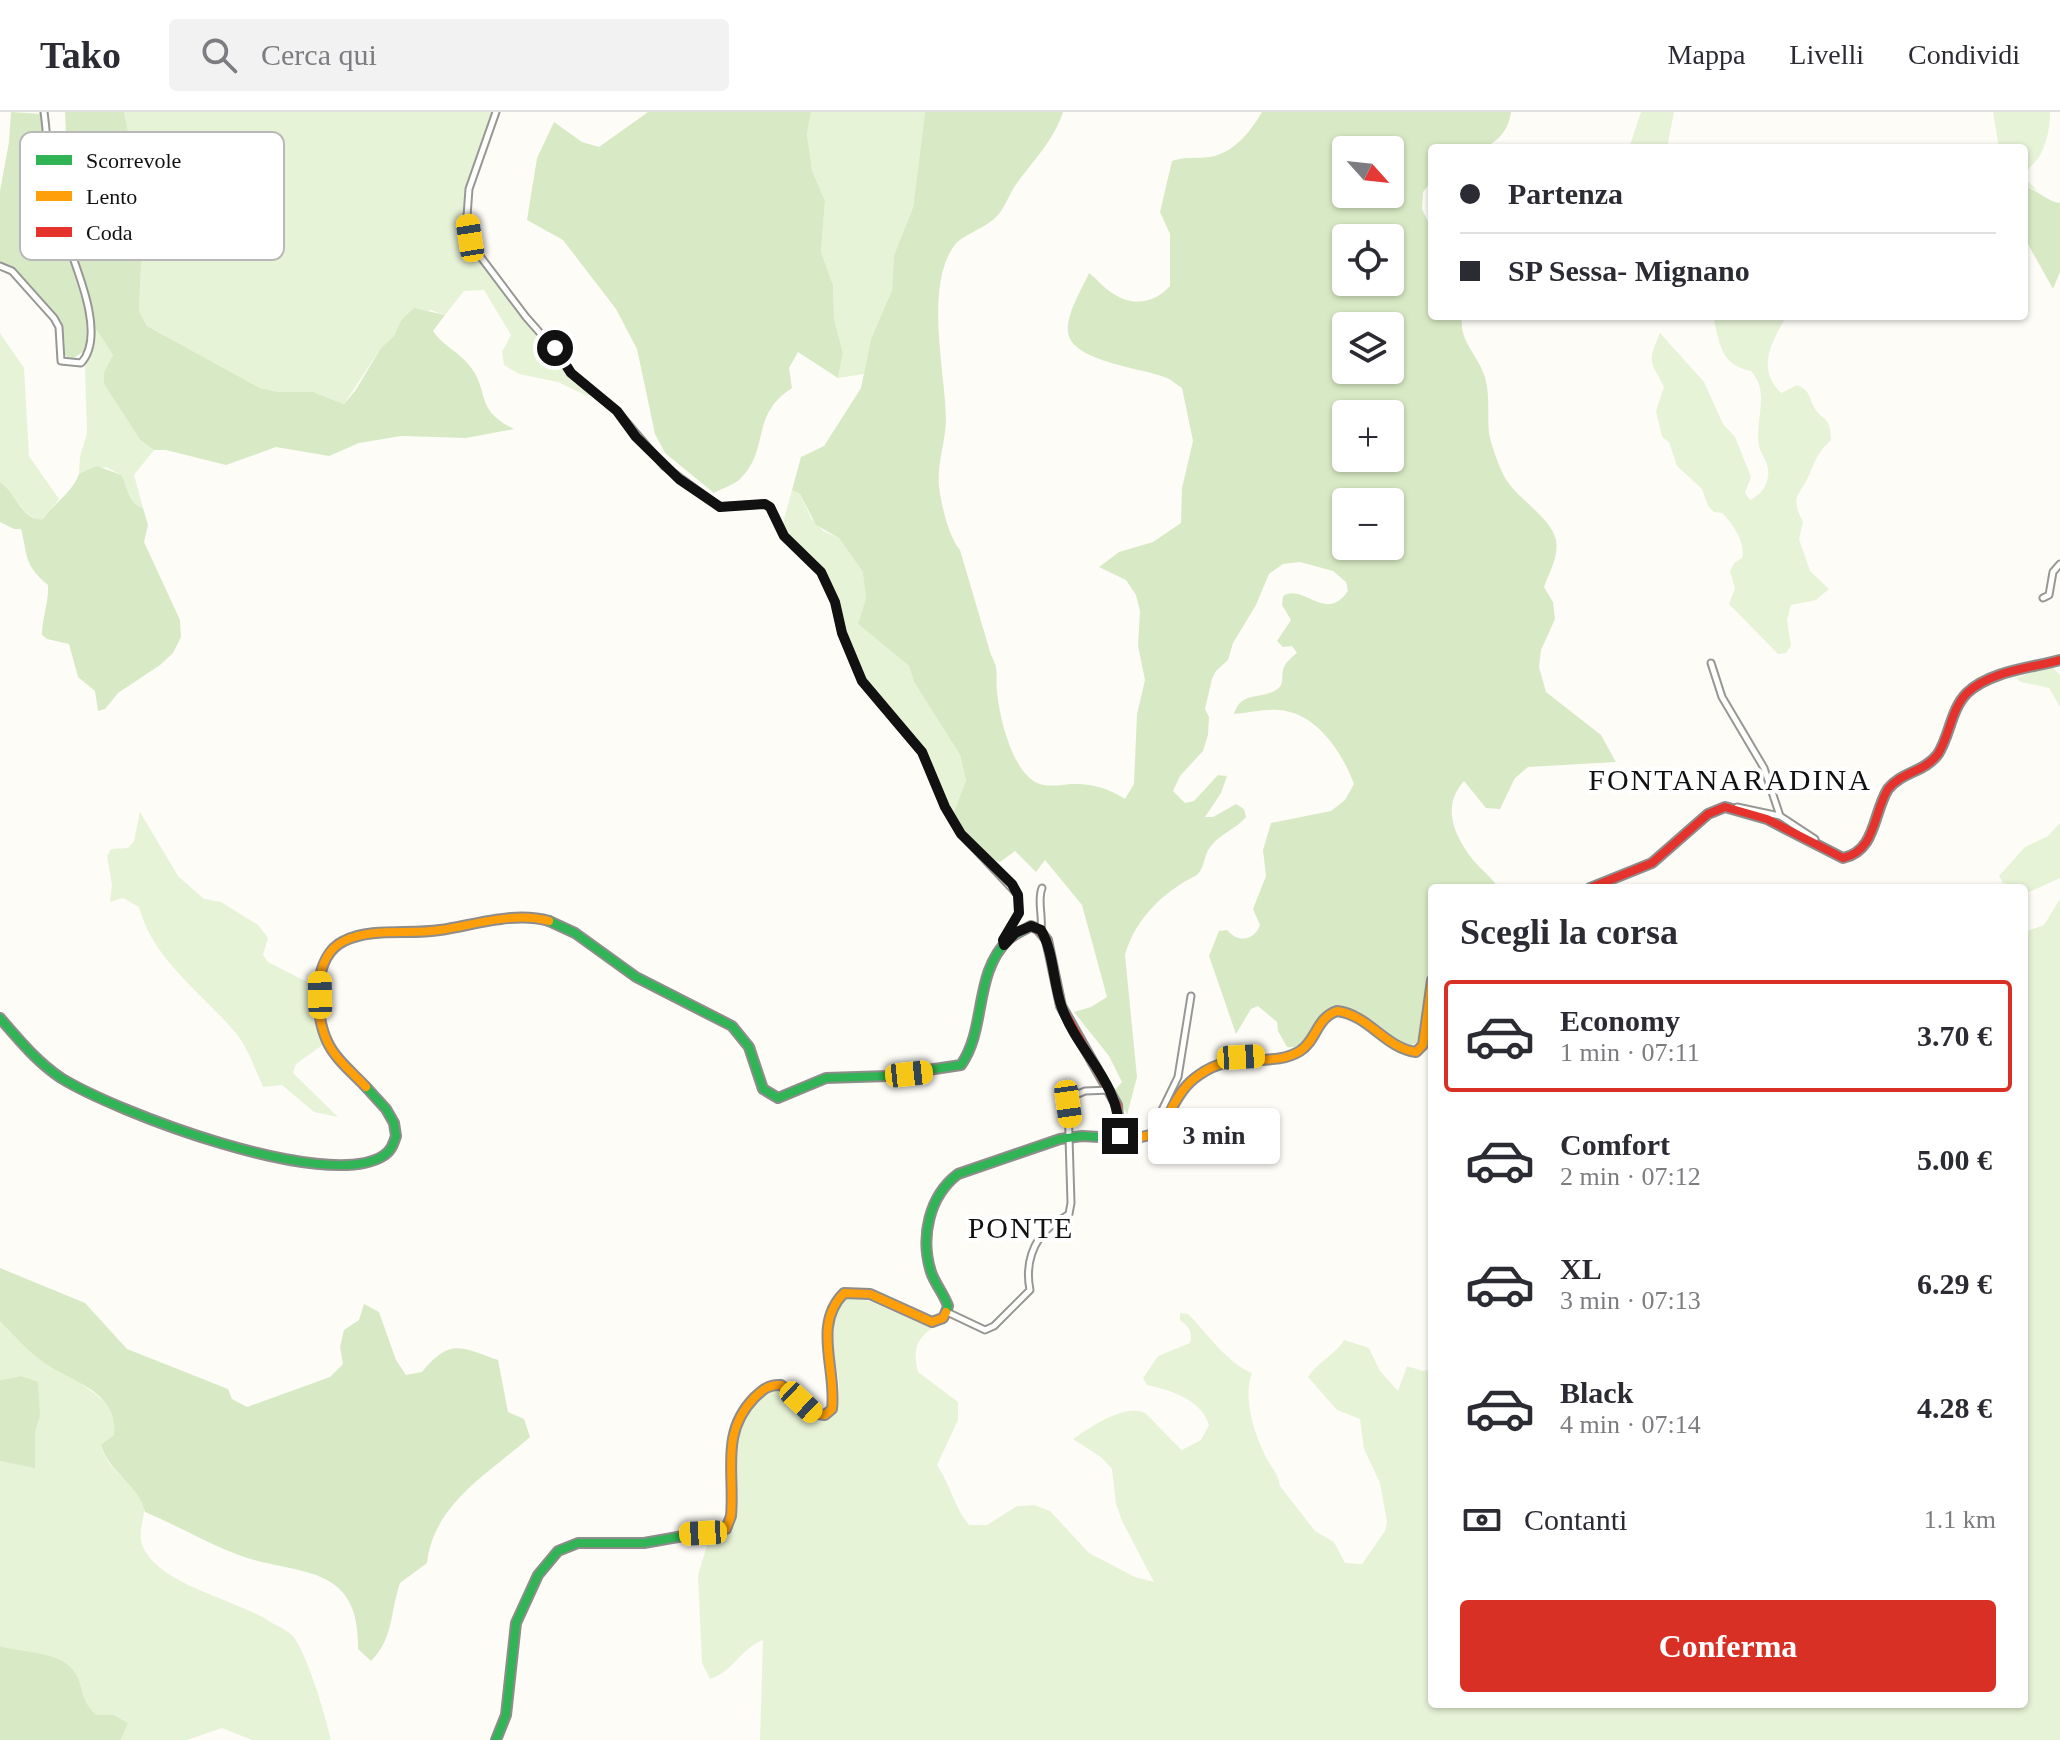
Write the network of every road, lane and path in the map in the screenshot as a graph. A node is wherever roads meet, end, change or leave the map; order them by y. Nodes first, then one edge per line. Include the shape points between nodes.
1 (44, 112) edge
2 (496, 112) edge
3 (46, 132) edge
4 (72, 260) edge
5 (0, 266) edge
6 (2060, 564) edge
7 (2043, 598) dead end
8 (2060, 660) edge
9 (1711, 663) dead end
10 (1735, 808) junction
11 (1780, 816) junction
12 (1822, 845) junction
13 (1601, 884) edge
14 (1042, 888) dead end
15 (1041, 930) junction
16 (1004, 945) junction
17 (1191, 996) dead end
18 (1428, 1009) edge
19 (0, 1018) edge
20 (1110, 1090) junction
21 (1158, 1129) junction
22 (1120, 1136) junction
23 (1069, 1137) junction
24 (947, 1312) junction
25 (496, 1740) edge

1 - 3 street
2 - 16 street via 469,189 467,216 477,252 571,373 617,411 664,466 720,507 770,507 784,536 821,572 862,681 922,752 961,834 1018,895 1019,913
4 - 5 street via 89,317 90,341 81,363 61,361 54,318 12,271
6 - 7 street via 2049,595
8 - 12 street via 1989,681 1966,694 1938,754 1888,790 1862,851 1843,858
9 - 11 street via 1722,697 1764,768
10 - 11 street
10 - 12 street
10 - 13 street via 1704,817 1649,867
11 - 12 street
14 - 15 street
15 - 16 street via 1022,928
15 - 20 street via 1061,1006
16 - 19 street via 982,991 972,1052 961,1065 826,1078 778,1098 763,1089 740,1032 636,977 550,921 529,918 345,939 329,952 322,967 323,1027 342,1064 392,1115 397,1129 394,1145 383,1157 350,1164 259,1154 155,1122 61,1078
17 - 21 street via 1178,1077
18 - 21 street via 1419,1051 1407,1051 1342,1011 1323,1019 1298,1053 1241,1057 1208,1067 1183,1088
20 - 22 street
20 - 23 street via 1071,1097
21 - 22 street via 1147,1137
22 - 23 street
23 - 24 street via 958,1174 939,1189 931,1209 929,1259
23 - 24 street via 1069,1214 1033,1248 1030,1290 985,1330
24 - 25 street via 932,1322 870,1294 844,1293 831,1307 827,1326 832,1409 816,1415 776,1384 743,1408 731,1438 731,1517 726,1529 644,1543 578,1543 558,1551 538,1575 516,1623 506,1715

